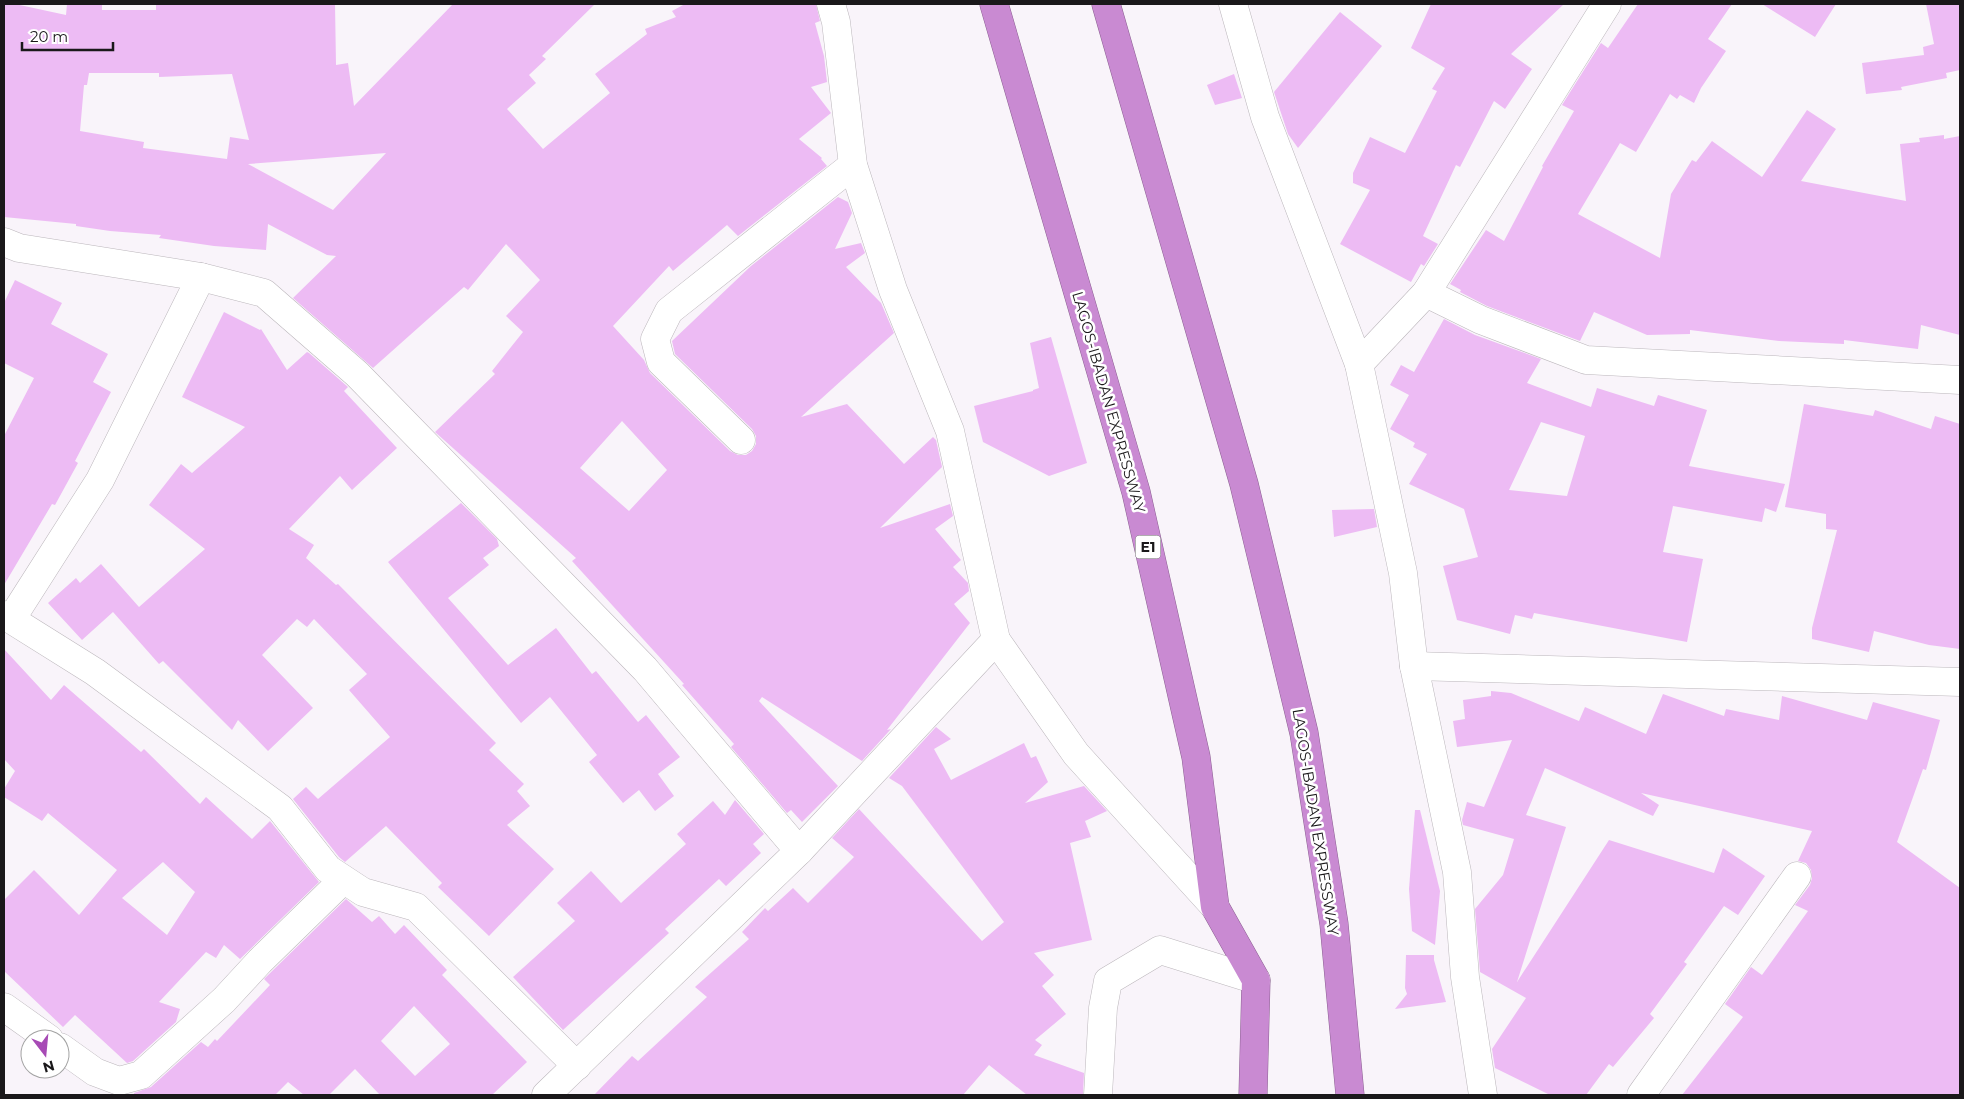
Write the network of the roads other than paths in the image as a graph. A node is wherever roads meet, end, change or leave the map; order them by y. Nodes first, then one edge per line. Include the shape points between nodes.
1 (831, 4) edge
2 (994, 4) edge
3 (1106, 4) edge
4 (1233, 4) edge
5 (1607, 4) edge
6 (854, 165) junction
7 (4, 242) edge
8 (201, 277) junction
9 (1426, 293) junction
10 (1360, 364) junction
11 (1960, 380) edge
12 (741, 440) dead end
13 (8, 617) edge
14 (996, 640) junction
15 (1414, 666) junction
16 (1960, 682) edge
17 (799, 851) junction
18 (1797, 876) dead end
19 (343, 880) junction
20 (1216, 907) junction
21 (1256, 980) junction
22 (4, 1007) edge
23 (35, 1029) edge
24 (70, 1054) edge
25 (577, 1066) junction
26 (546, 1095) edge
27 (1098, 1095) edge
28 (1253, 1095) edge
29 (1350, 1095) edge
30 (1483, 1095) edge
31 (1641, 1095) edge

1 - 6 street
2 - 20 highway, LAGOS-IBADAN EXPRESSWAY / E1 via 1136,492 1196,757
3 - 29 highway, LAGOS-IBADAN EXPRESSWAY via 1244,484 1304,733 1334,924
4 - 10 street via 1265,117
5 - 9 street
6 - 12 street via 669,312 655,339 661,362
6 - 14 street via 893,290 950,431
7 - 8 street via 19,248
8 - 13 street via 100,480
8 - 17 street via 264,293 357,374 645,669
9 - 10 street
9 - 11 street via 1481,320 1586,360
10 - 15 street via 1403,573
13 - 19 street via 94,672 280,808 328,869
14 - 17 street
14 - 20 street via 1076,754
15 - 16 street
15 - 30 street via 1457,872 1464,977
17 - 25 street
18 - 31 street
19 - 24 street via 224,1000 141,1075 119,1081 95,1072
19 - 25 street via 362,892 416,907
20 - 21 highway, LAGOS-IBADAN EXPRESSWAY / E1
21 - 27 street via 1160,950 1108,981 1102,1008
21 - 28 highway
22 - 23 street
25 - 26 street

